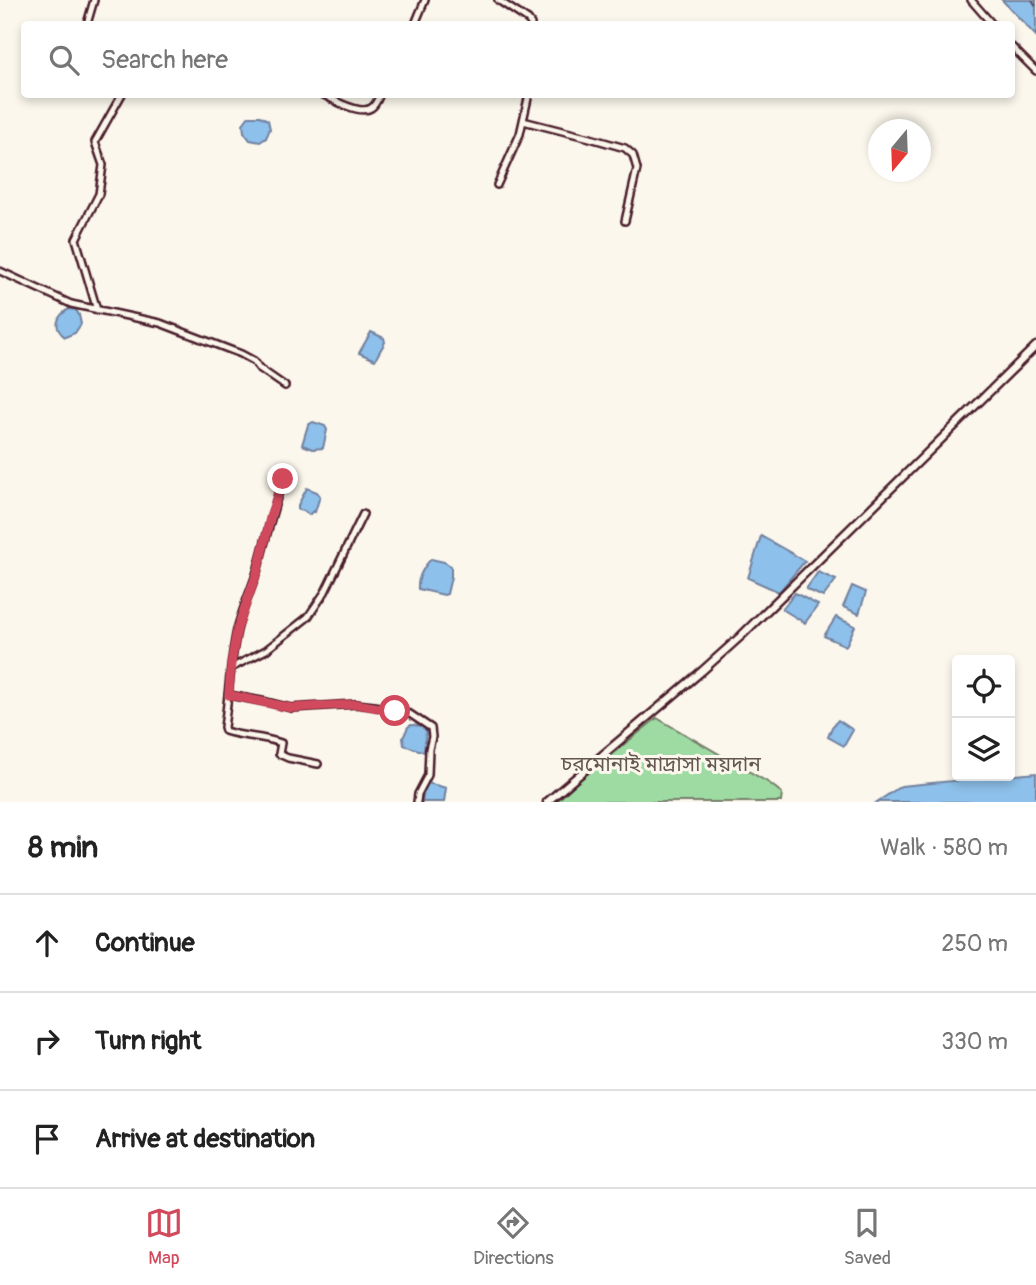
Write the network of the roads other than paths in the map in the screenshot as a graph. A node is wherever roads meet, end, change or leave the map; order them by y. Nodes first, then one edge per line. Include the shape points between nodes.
1 (94, 0) edge
2 (425, 0) edge
3 (498, 0) edge
4 (971, 0) edge
5 (88, 21) edge
6 (416, 21) edge
7 (529, 21) edge
8 (989, 21) edge
9 (1015, 50) edge
10 (1036, 71) edge
11 (120, 98) edge
12 (330, 98) edge
13 (378, 98) edge
14 (528, 98) edge
15 (523, 121) junction
16 (497, 185) dead end
17 (625, 221) dead end
18 (0, 271) edge
19 (97, 310) junction
20 (1036, 346) edge
21 (285, 386) dead end
22 (283, 479) dead end
23 (363, 514) dead end
24 (231, 668) junction
25 (229, 695) junction
26 (318, 764) dead end
27 (417, 802) edge
28 (547, 802) edge

1 - 5 street
2 - 6 street
3 - 7 street
4 - 8 street
9 - 10 street
11 - 19 street via 95,142 103,165 99,194 76,239
12 - 13 street via 364,110
14 - 15 street
15 - 16 street
15 - 17 street via 625,148 633,155 636,169
18 - 19 street via 71,304
19 - 21 street via 160,323 241,354
20 - 28 main road via 741,636
22 - 24 street via 239,621
23 - 24 street via 308,617 266,650
24 - 25 street
25 - 26 street via 225,731 274,740 281,743 279,754
25 - 27 street via 291,708 356,704 410,714 431,728 432,737 428,775

